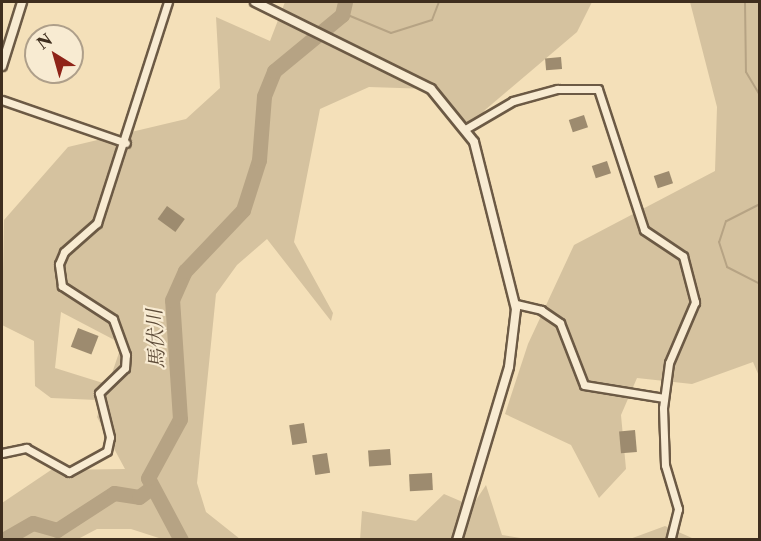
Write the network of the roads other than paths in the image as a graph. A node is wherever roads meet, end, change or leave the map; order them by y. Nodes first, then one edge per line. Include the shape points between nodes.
1 (22, 2) edge
2 (168, 2) edge
3 (255, 2) edge
4 (2, 66) edge
5 (2, 100) edge
6 (466, 128) junction
7 (126, 143) junction
8 (516, 304) junction
9 (664, 398) junction
10 (2, 453) edge
11 (457, 540) edge
12 (670, 540) edge

1 - 4 street
2 - 7 street
3 - 6 street via 354,46 431,89
5 - 7 street
6 - 8 street via 490,194
6 - 9 street via 513,101 558,89 598,89 644,230 683,256 691,281 695,302 677,337
7 - 10 street via 97,223 64,252 58,264 62,286 113,319 126,355 125,368 99,393 110,437 106,451 69,472 26,448
8 - 9 street via 541,310 560,323 585,385
8 - 11 street via 509,367
9 - 12 street via 662,443 678,509

